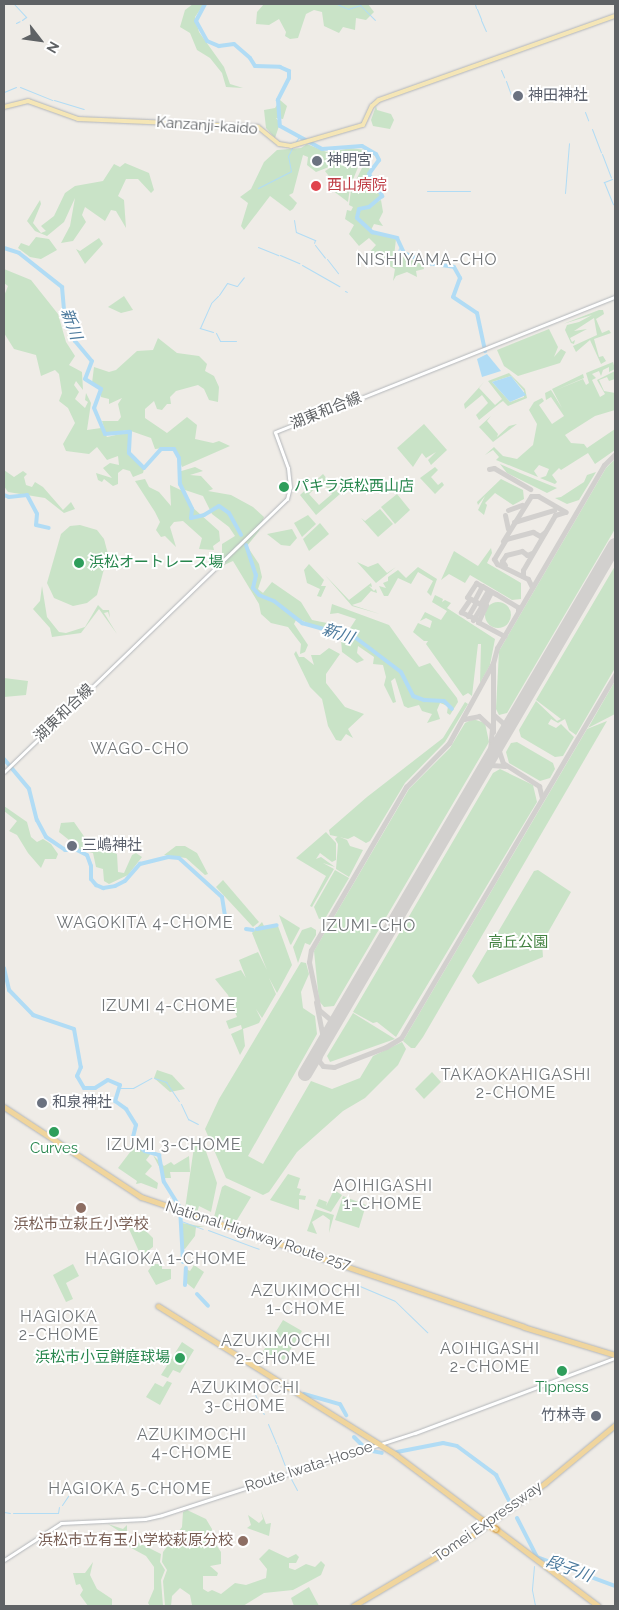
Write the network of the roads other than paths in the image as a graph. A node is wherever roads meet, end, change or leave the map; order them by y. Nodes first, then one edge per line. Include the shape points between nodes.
1 (615, 16) edge
2 (4, 107) edge
3 (615, 298) edge
4 (4, 772) edge
5 (4, 1107) edge
6 (158, 1307) dead end
7 (615, 1356) edge
8 (615, 1425) edge
9 (615, 1430) edge
10 (377, 1445) junction
11 (495, 1530) junction
12 (4, 1560) edge
13 (352, 1606) edge
14 (360, 1606) edge
15 (593, 1606) edge
16 (598, 1606) edge

1 - 2 main road, Kanzanji-kaido via 379,100 372,106 365,124 284,146 266,130 256,127 78,119 28,101
3 - 4 main road via 275,432 288,468 287,498
5 - 7 highway, National Highway Route 257 via 133,1193
6 - 10 highway
7 - 10 main road, Route Iwata-Hosoe
8 - 13 highway, Tomei Expressway via 481,1530
9 - 14 highway, Tomei Expressway via 483,1532
10 - 11 highway, bridge
10 - 12 main road, Route Iwata-Hosoe via 145,1519 61,1523
11 - 15 highway
11 - 16 highway

